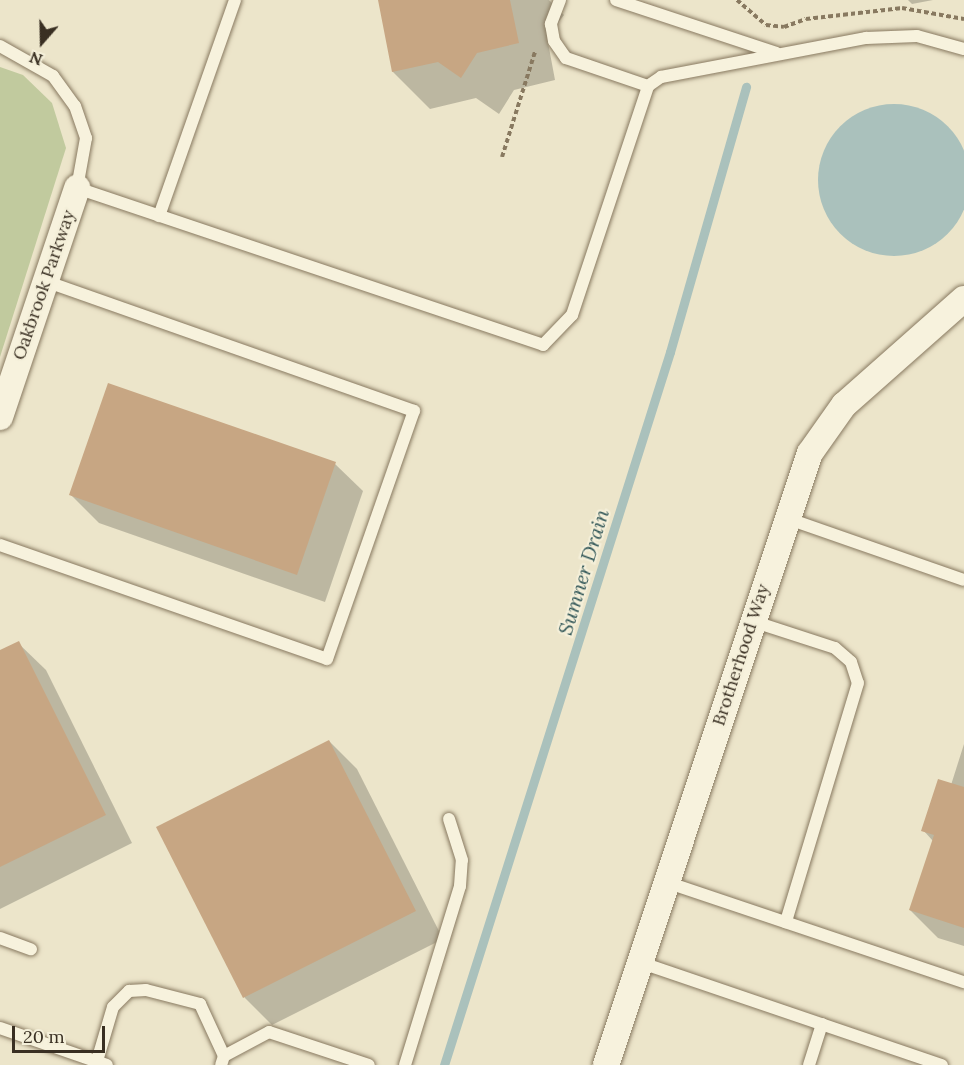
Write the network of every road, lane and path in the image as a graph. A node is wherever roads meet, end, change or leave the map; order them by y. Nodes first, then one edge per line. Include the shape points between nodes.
1 (235, 0) edge
2 (560, 0) edge
3 (616, 0) edge
4 (737, 0) edge
5 (964, 19) edge
6 (0, 46) edge
7 (536, 46) dead end
8 (964, 49) edge
9 (777, 53) junction
10 (648, 86) junction
11 (502, 157) dead end
12 (77, 188) junction
13 (159, 216) junction
14 (45, 281) junction
15 (964, 299) edge
16 (0, 417) edge
17 (785, 518) junction
18 (0, 545) edge
19 (964, 580) edge
20 (752, 621) junction
21 (449, 819) dead end
22 (666, 882) junction
23 (786, 922) junction
24 (0, 938) edge
25 (31, 949) dead end
26 (639, 962) junction
27 (964, 982) edge
28 (822, 1024) junction
29 (0, 1028) edge
30 (223, 1060) edge
31 (102, 1063) edge
32 (369, 1065) edge
33 (405, 1065) edge
34 (606, 1065) edge
35 (809, 1065) edge
36 (942, 1065) edge

1 - 13 lane
2 - 10 lane via 551,24 554,41 566,58
3 - 9 lane
4 - 5 path via 766,25 902,8
6 - 12 lane via 53,76 75,106 86,138
7 - 11 path via 534,67
8 - 9 lane via 917,36
9 - 10 lane via 662,77
10 - 13 lane via 572,315 543,345
12 - 13 lane
12 - 14 street, Oakbrook Parkway
14 - 16 street, Oakbrook Parkway
14 - 18 lane via 414,411 327,659
15 - 17 street, Brotherhood Way via 844,405 810,453
17 - 19 lane
17 - 20 street, Brotherhood Way
20 - 22 street, Brotherhood Way
20 - 23 lane via 835,648 851,662 858,684
21 - 33 lane via 462,860 460,886
22 - 23 lane
22 - 26 street, Brotherhood Way
23 - 27 lane
24 - 25 lane
26 - 28 lane
26 - 34 street, Brotherhood Way
28 - 35 lane
28 - 36 lane
29 - 31 lane
30 - 31 lane via 200,1004 146,990 129,991 114,1007
30 - 32 lane via 268,1032

